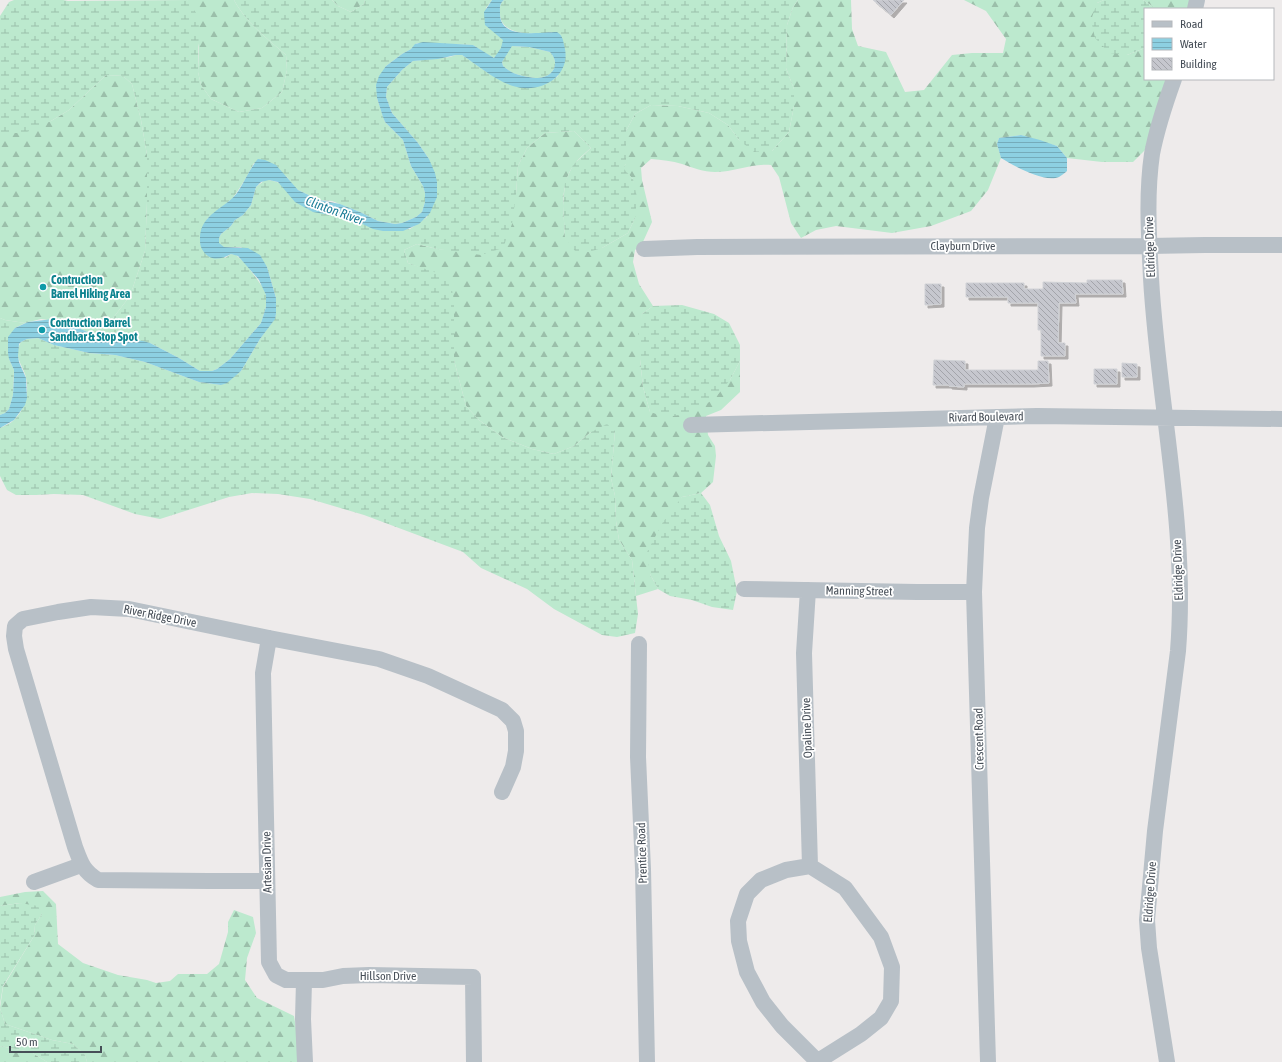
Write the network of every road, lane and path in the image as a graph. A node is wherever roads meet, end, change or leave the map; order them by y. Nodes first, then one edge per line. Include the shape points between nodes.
1 (1174, 80) edge
2 (1282, 245) edge
3 (1149, 246) junction
4 (644, 249) dead end
5 (997, 417) junction
6 (1166, 418) junction
7 (1282, 419) edge
8 (691, 425) dead end
9 (744, 589) dead end
10 (808, 590) junction
11 (974, 592) junction
12 (269, 638) junction
13 (638, 644) dead end
14 (502, 792) dead end
15 (81, 865) junction
16 (810, 866) junction
17 (267, 880) junction
18 (34, 882) dead end
19 (304, 981) junction
20 (305, 1062) edge
21 (474, 1062) edge
22 (648, 1062) edge
23 (818, 1062) edge
24 (988, 1062) edge
25 (1167, 1062) edge

1 - 3 street, Eldridge Drive via 1161,116 1152,155
2 - 3 street, Clayburn Drive
3 - 4 street, Clayburn Drive
3 - 6 street, Eldridge Drive via 1159,368
5 - 6 street, Rivard Boulevard
5 - 8 street, Rivard Boulevard
5 - 11 street, Crescent Road via 977,528
6 - 7 street, Rivard Boulevard
6 - 25 street, Eldridge Drive via 1179,546 1180,623 1147,920
9 - 10 street, Manning Street
10 - 11 street, Manning Street
10 - 16 street, Opaline Drive via 804,653
11 - 24 street, Crescent Road
12 - 14 street, River Ridge Drive via 379,659 428,676 502,710 513,721 516,731 513,767
12 - 15 street, River Ridge Drive via 129,609 91,607 23,619 16,626 16,649
12 - 17 street, Artesian Drive via 263,673
13 - 22 street, Prentice Road via 638,743
15 - 17 street via 88,874 98,880
15 - 18 street
16 - 23 street via 845,888 881,937 892,967 891,1001 881,1018
16 - 23 street via 786,870 761,880 747,894 738,921 739,941 747,972 763,1002 782,1026
17 - 19 street, Artesian Drive via 269,962 276,975 286,980
19 - 20 street
19 - 21 street, Hillson Drive via 369,975 473,977

